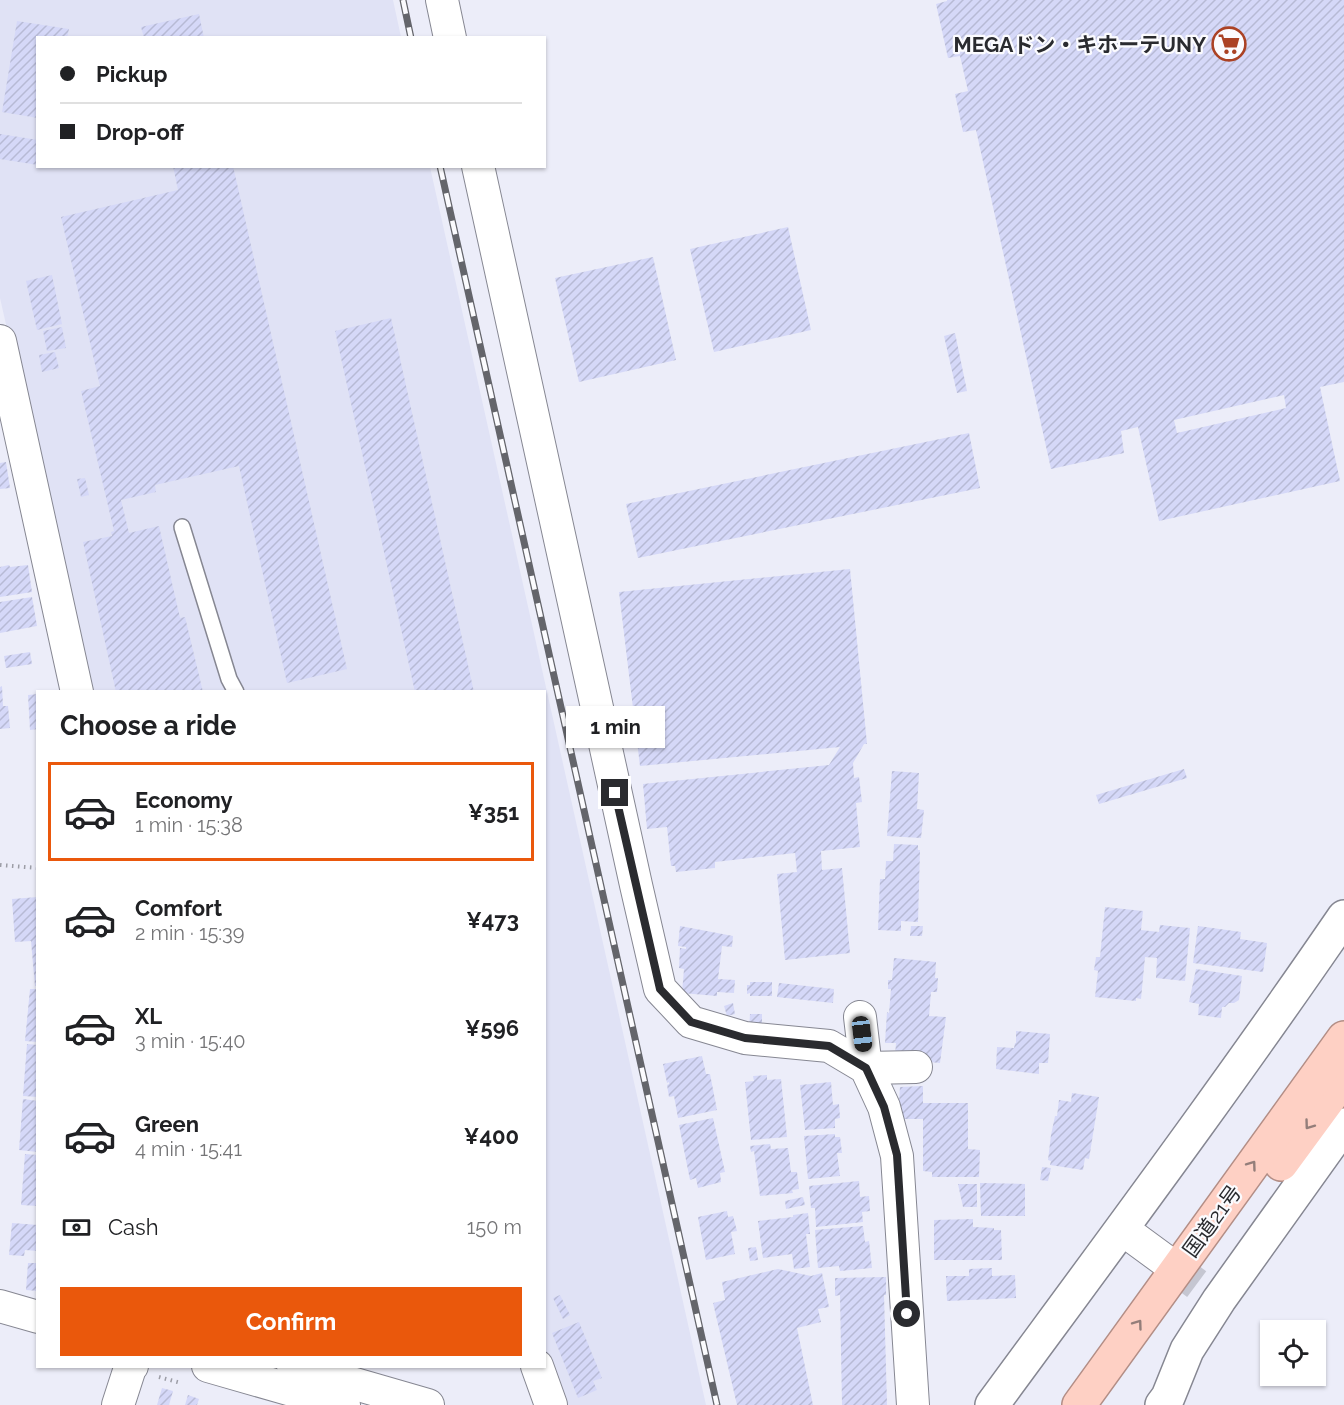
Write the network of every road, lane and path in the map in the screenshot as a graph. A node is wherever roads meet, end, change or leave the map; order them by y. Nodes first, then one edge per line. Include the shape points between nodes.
1 (442, 0) edge
2 (450, 36) edge
3 (478, 168) edge
4 (0, 341) edge
5 (182, 527) dead end
6 (77, 690) edge
7 (235, 690) edge
8 (0, 865) edge
9 (36, 868) edge
10 (1344, 917) edge
11 (860, 1017) dead end
12 (1344, 1038) edge
13 (916, 1067) dead end
14 (866, 1068) junction
15 (1344, 1078) edge
16 (1344, 1125) edge
17 (1122, 1229) junction
18 (1171, 1265) tunnel mouth
19 (0, 1306) edge
20 (36, 1316) edge
21 (130, 1368) edge
22 (215, 1368) edge
23 (299, 1368) edge
24 (538, 1368) edge
25 (118, 1405) edge
26 (344, 1405) edge
27 (428, 1405) edge
28 (551, 1405) edge
29 (913, 1405) edge
30 (992, 1405) edge
31 (1079, 1405) edge
32 (1104, 1405) edge
33 (1162, 1405) edge

1 - 2 street
3 - 14 street via 660,989 691,1022 745,1038 829,1046
4 - 6 street
5 - 7 lane
8 - 9 path
10 - 17 street
11 - 14 street
31 -> 12 highway, 国道21号
13 - 14 street
14 - 29 street via 884,1107 897,1155
15 -> 32 highway, 国道21号
16 - 33 street via 1212,1296
17 - 18 street
17 - 30 street
19 - 20 street
21 - 25 street
22 - 26 street
23 - 27 street
24 - 28 street

